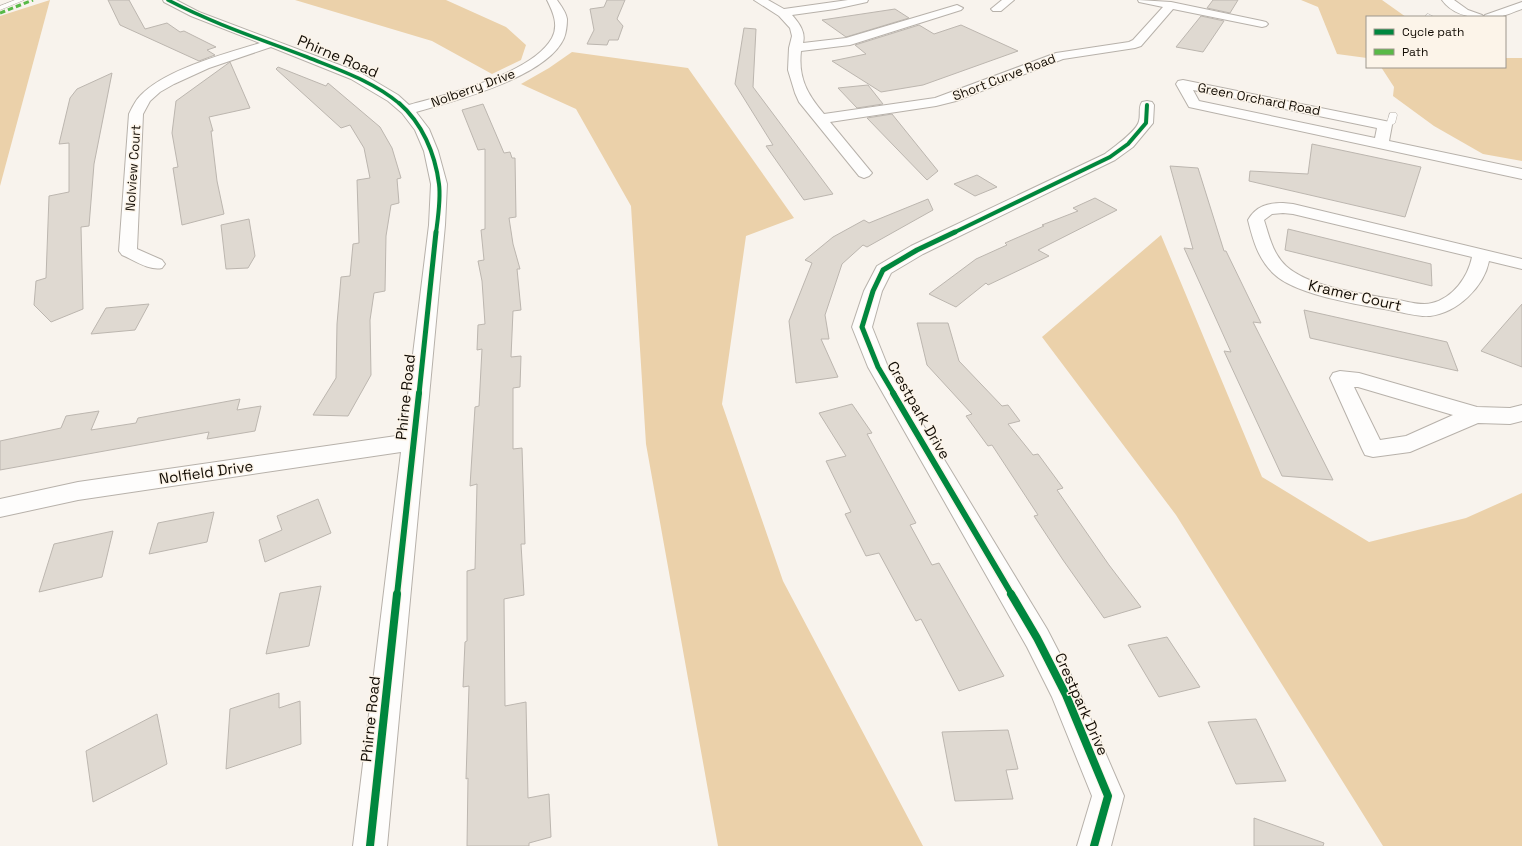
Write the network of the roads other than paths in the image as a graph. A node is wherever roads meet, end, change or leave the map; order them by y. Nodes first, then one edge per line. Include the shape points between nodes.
1 (21, 0) edge
2 (168, 0) edge
3 (552, 0) edge
4 (759, 0) edge
5 (864, 0) edge
6 (1009, 0) edge
7 (1143, 0) edge
8 (1447, 0) edge
9 (1171, 5) junction
10 (1522, 5) edge
11 (0, 8) edge
12 (957, 8) dead end
13 (997, 9) dead end
14 (782, 13) junction
15 (1475, 16) edge
16 (1493, 16) edge
17 (1262, 24) dead end
18 (272, 43) junction
19 (795, 48) junction
20 (1147, 105) dead end
21 (407, 110) junction
22 (820, 119) junction
23 (1381, 143) junction
24 (864, 172) dead end
25 (1522, 174) edge
26 (1482, 254) junction
27 (156, 264) dead end
28 (1522, 264) edge
29 (1522, 413) edge
30 (1477, 415) junction
31 (413, 442) junction
32 (0, 508) edge
33 (364, 845) edge
34 (1094, 846) edge

1 - 11 lane
2 - 18 street, Phirne Road via 195,14
3 - 21 street, Nolberry Drive via 561,20 561,30 548,52 524,69 497,81
4 - 14 street
5 - 14 street
6 - 13 street
7 - 9 street
8 - 15 street via 1464,12
9 - 17 street
9 - 22 street, Short Curve Road via 1137,43 1132,45 1060,56 936,102
10 - 16 street
12 - 19 street via 846,42
14 - 19 street via 798,33
18 - 21 street, Phirne Road via 356,76 393,98
18 - 27 street, Nolview Court via 184,74 160,86 145,98 136,114 128,251
19 - 22 street via 794,65 798,88
20 - 34 street, Crestpark Drive via 1146,123 1128,144 1110,157 917,250 883,270 862,328 878,367 1037,638 1066,695 1108,796
21 - 31 street, Phirne Road via 422,130 431,151 439,184 439,209
22 - 24 street
23 - 23 street, Green Orchard Road via 1194,104 1183,84 1389,120
23 - 25 street, Green Orchard Road
26 - 26 street, Kramer Court via 1293,209 1282,208 1262,212 1256,220 1271,261 1290,277 1324,290 1416,309 1430,310 1441,307 1458,297 1478,271
26 - 28 street, Kramer Court
29 - 30 street via 1510,416
30 - 30 street via 1359,380 1340,378 1373,449 1410,444
31 - 32 street, Nolfield Drive via 78,491
31 - 33 street, Phirne Road

